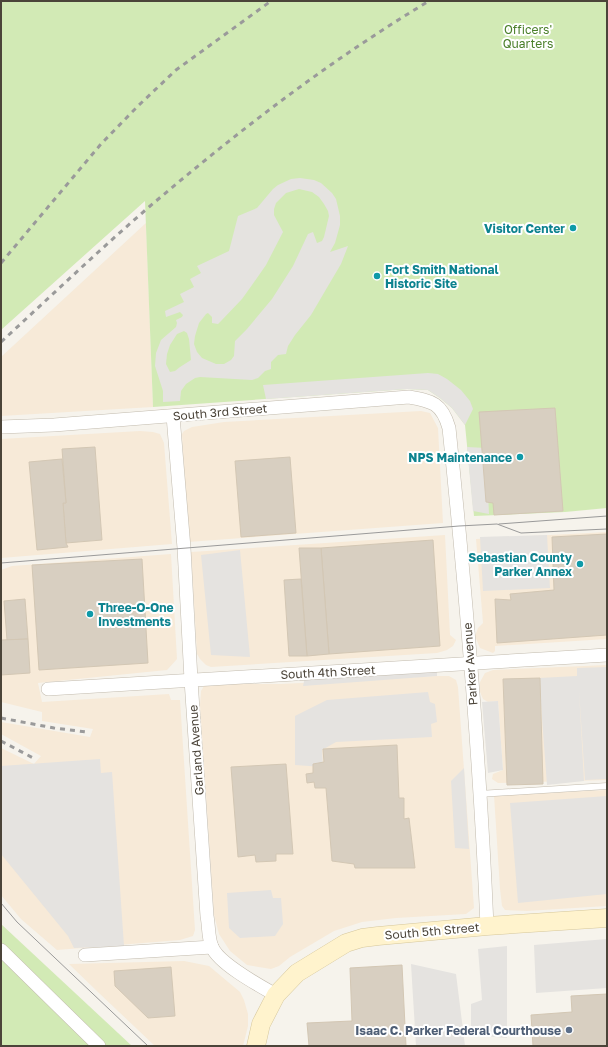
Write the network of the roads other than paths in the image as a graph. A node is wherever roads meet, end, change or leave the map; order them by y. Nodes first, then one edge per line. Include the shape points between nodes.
1 (437, 406) joint
2 (173, 416) junction
3 (1, 427) edge
4 (607, 655) edge
5 (470, 663) junction
6 (191, 680) junction
7 (48, 689) dead end
8 (607, 786) edge
9 (479, 794) junction
10 (607, 918) edge
11 (487, 926) junction
12 (212, 947) junction
13 (1, 950) edge
14 (85, 955) dead end
15 (276, 995) junction
16 (99, 1046) edge
17 (256, 1046) edge

1 - 2 street, South 3rd Street via 425,400 409,397
1 - 5 street, Parker Avenue via 445,415 449,428
2 - 3 street, South 3rd Street
2 - 6 street, Garland Avenue
4 - 5 street, South 4th Street
5 - 6 street, South 4th Street
5 - 9 street, Parker Avenue
6 - 7 street, South 4th Street
6 - 12 street, Garland Avenue via 207,916
8 - 9 lane
9 - 11 street, Parker Avenue
10 - 11 main road, South 5th Street
11 - 15 main road, South 5th Street via 362,938 346,943 297,973
12 - 14 street
12 - 15 street via 222,960
13 - 16 street
15 - 17 main road via 261,1024

